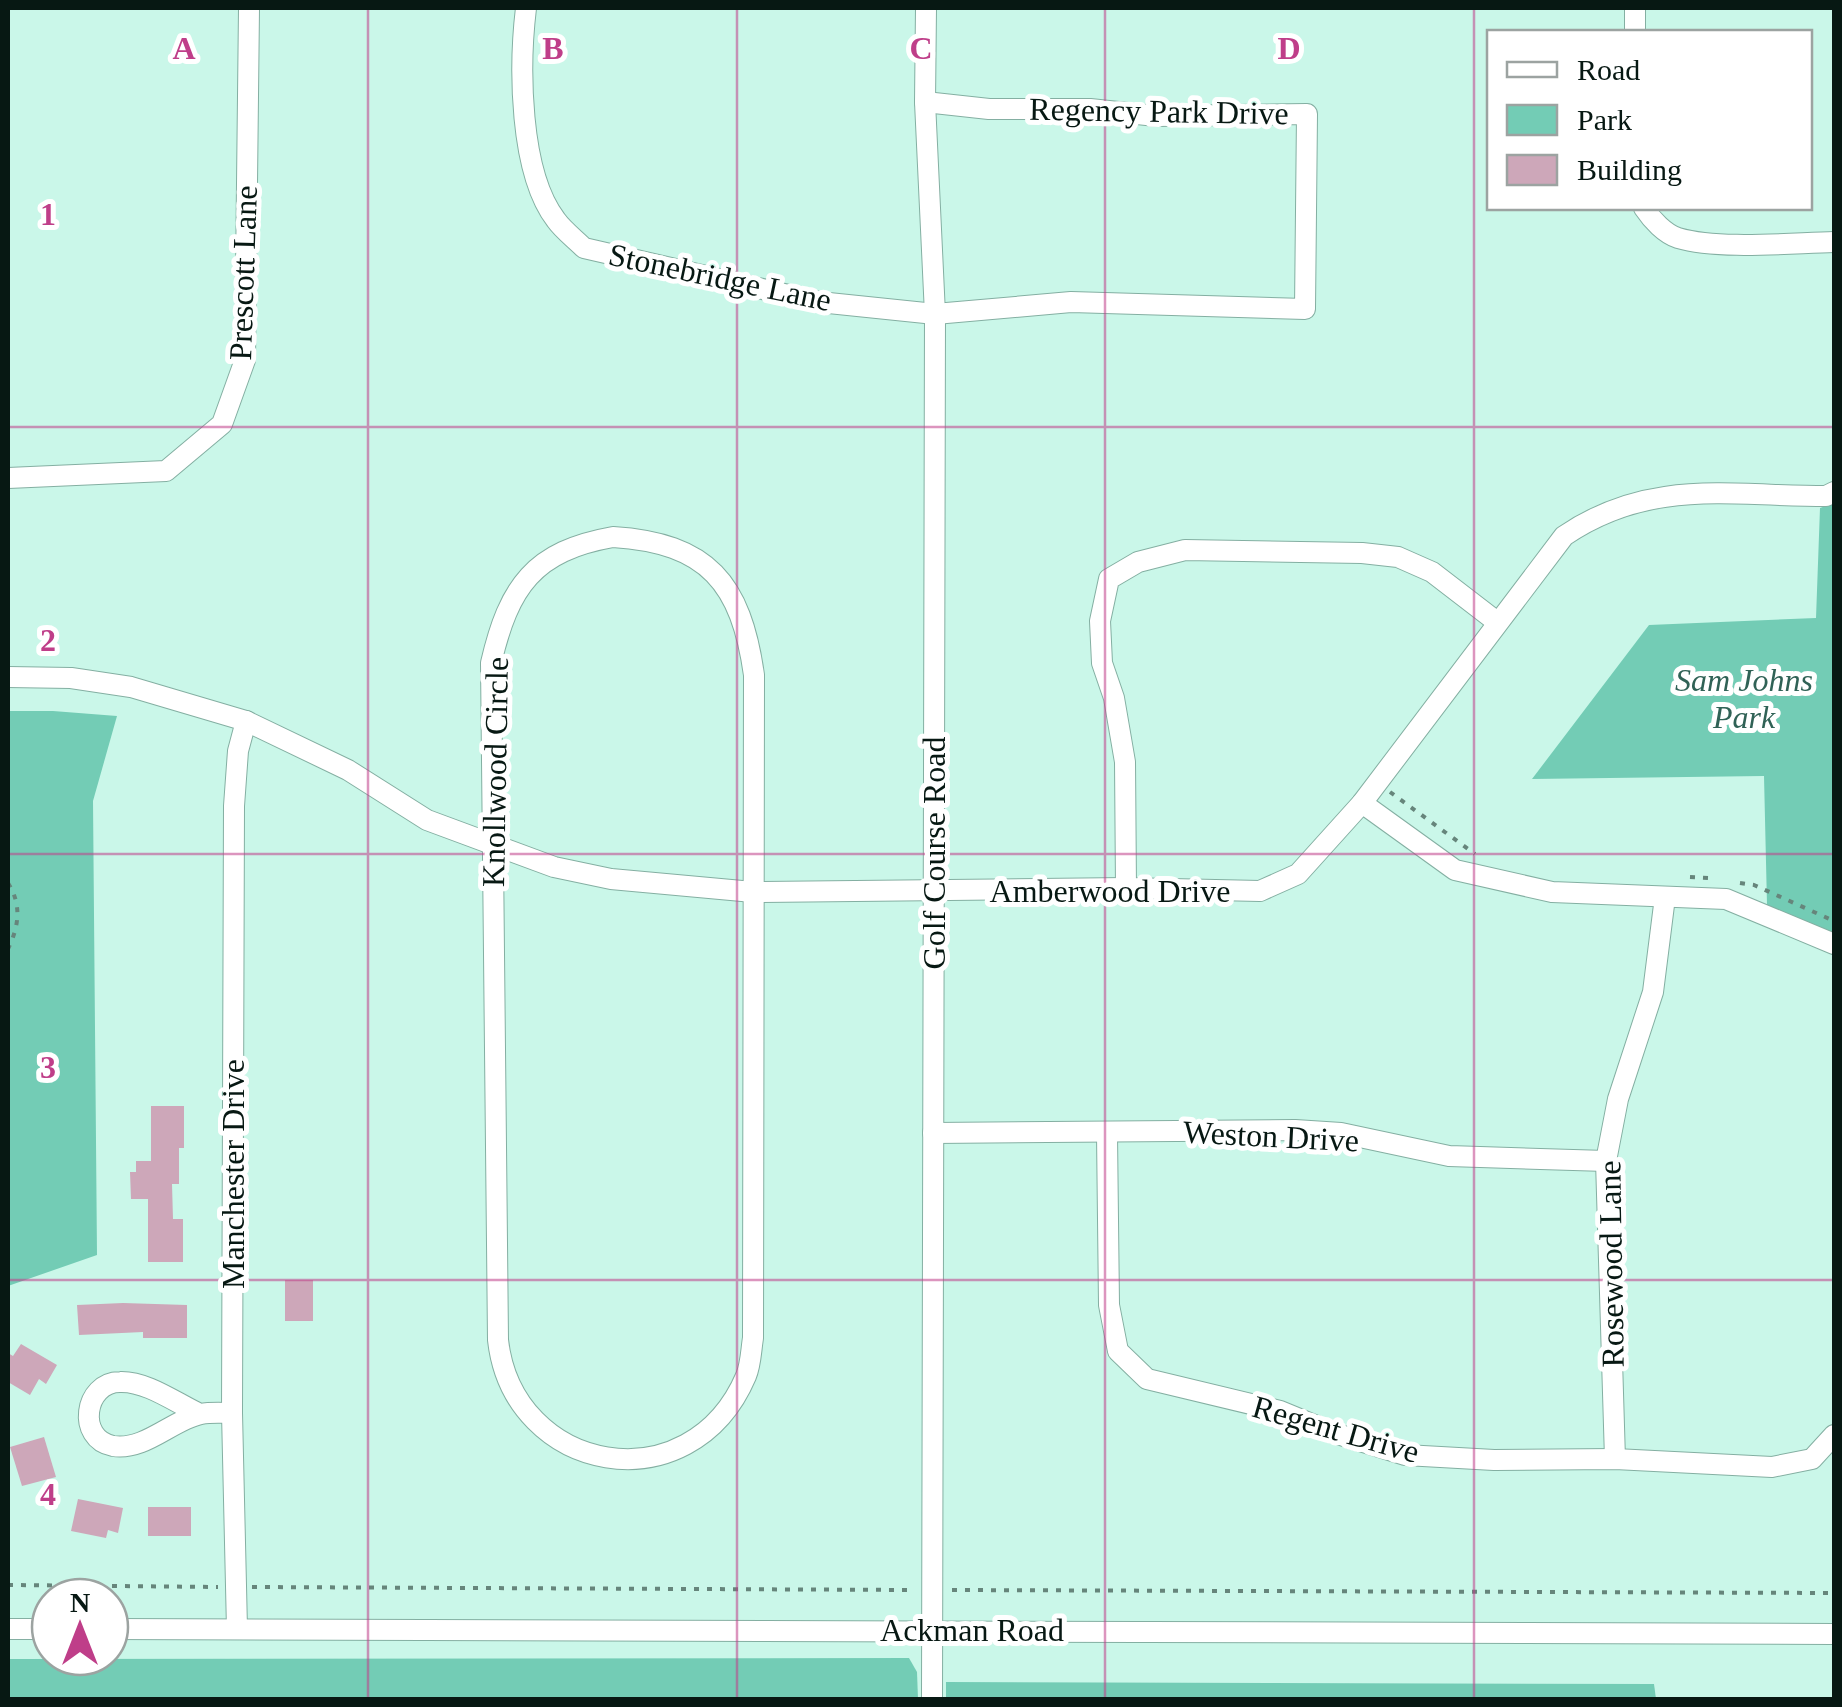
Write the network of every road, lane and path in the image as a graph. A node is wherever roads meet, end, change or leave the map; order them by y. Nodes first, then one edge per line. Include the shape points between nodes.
1 (249, 8) edge
2 (526, 8) edge
3 (926, 8) edge
4 (925, 102) junction
5 (1645, 210) edge
6 (1834, 242) edge
7 (934, 314) junction
8 (8, 478) edge
9 (1834, 492) edge
10 (1497, 622) junction
11 (8, 677) edge
12 (246, 721) junction
13 (1378, 783) junction
14 (1362, 803) junction
15 (493, 845) junction
16 (1488, 860) dead end
17 (1684, 877) dead end
18 (1719, 880) dead end
19 (1736, 882) dead end
20 (8, 883) edge
21 (1126, 888) junction
22 (934, 891) junction
23 (753, 892) junction
24 (1665, 897) junction
25 (1834, 921) edge
26 (1834, 944) edge
27 (8, 949) edge
28 (933, 1133) junction
29 (1106, 1134) junction
30 (1606, 1161) junction
31 (232, 1413) junction
32 (200, 1414) junction
33 (1834, 1435) edge
34 (1615, 1459) junction
35 (237, 1628) junction
36 (130, 1629) edge
37 (931, 1630) junction
38 (1834, 1634) edge
39 (932, 1700) edge

1 - 8 street, Prescott Lane via 245,360 222,424 166,471
2 - 7 street, Stonebridge Lane via 527,151 555,220 584,248 819,302
3 - 4 street, Golf Course Road
4 - 7 street, Golf Course Road
4 - 7 street, Regency Park Drive via 1156,116 1307,114 1305,309 1071,302
5 - 6 street via 1674,238
7 - 22 street, Golf Course Road
9 - 10 street, Amberwood Drive via 1685,493 1646,498 1589,519 1564,536
10 - 13 street, Amberwood Drive
10 - 21 street via 1432,572 1398,557 1185,550 1138,562 1110,578 1100,621 1125,762
11 - 12 street, Amberwood Drive via 130,687
12 - 15 street, Amberwood Drive via 348,770 427,820
12 - 31 street, Manchester Drive via 234,806
13 - 14 street, Amberwood Drive
13 - 16 path
14 - 21 street, Amberwood Drive via 1298,874 1260,891
14 - 24 street via 1455,870 1552,892
15 - 23 street, Amberwood Drive via 610,879
15 - 23 street, Knollwood Circle via 491,663 499,628 529,576 554,553 613,537 644,539 701,560 737,606 750,644
15 - 23 street, Knollwood Circle via 500,1360 532,1419 572,1445 617,1459 650,1460 693,1442 724,1412 748,1373
17 - 18 path
19 - 25 path
20 - 27 path via 18,928
21 - 22 street, Amberwood Drive
22 - 23 street, Amberwood Drive
22 - 28 street, Golf Course Road
24 - 26 street via 1726,899
24 - 30 street, Rosewood Lane via 1653,992 1618,1099
28 - 29 street, Weston Drive
28 - 37 street, Golf Course Road
29 - 30 street, Weston Drive via 1341,1133 1450,1156
29 - 34 street, Regent Drive via 1109,1305 1118,1351 1147,1380 1280,1411 1405,1454
30 - 34 street, Rosewood Lane
31 - 32 street
31 - 35 street, Manchester Drive
32 - 32 street via 126,1446 101,1441 89,1416 98,1390 116,1381
33 - 34 street, Regent Drive via 1812,1459 1772,1467
35 - 36 street, Ackman Road
35 - 37 street, Ackman Road
37 - 38 street, Ackman Road
37 - 39 street, Golf Course Road

